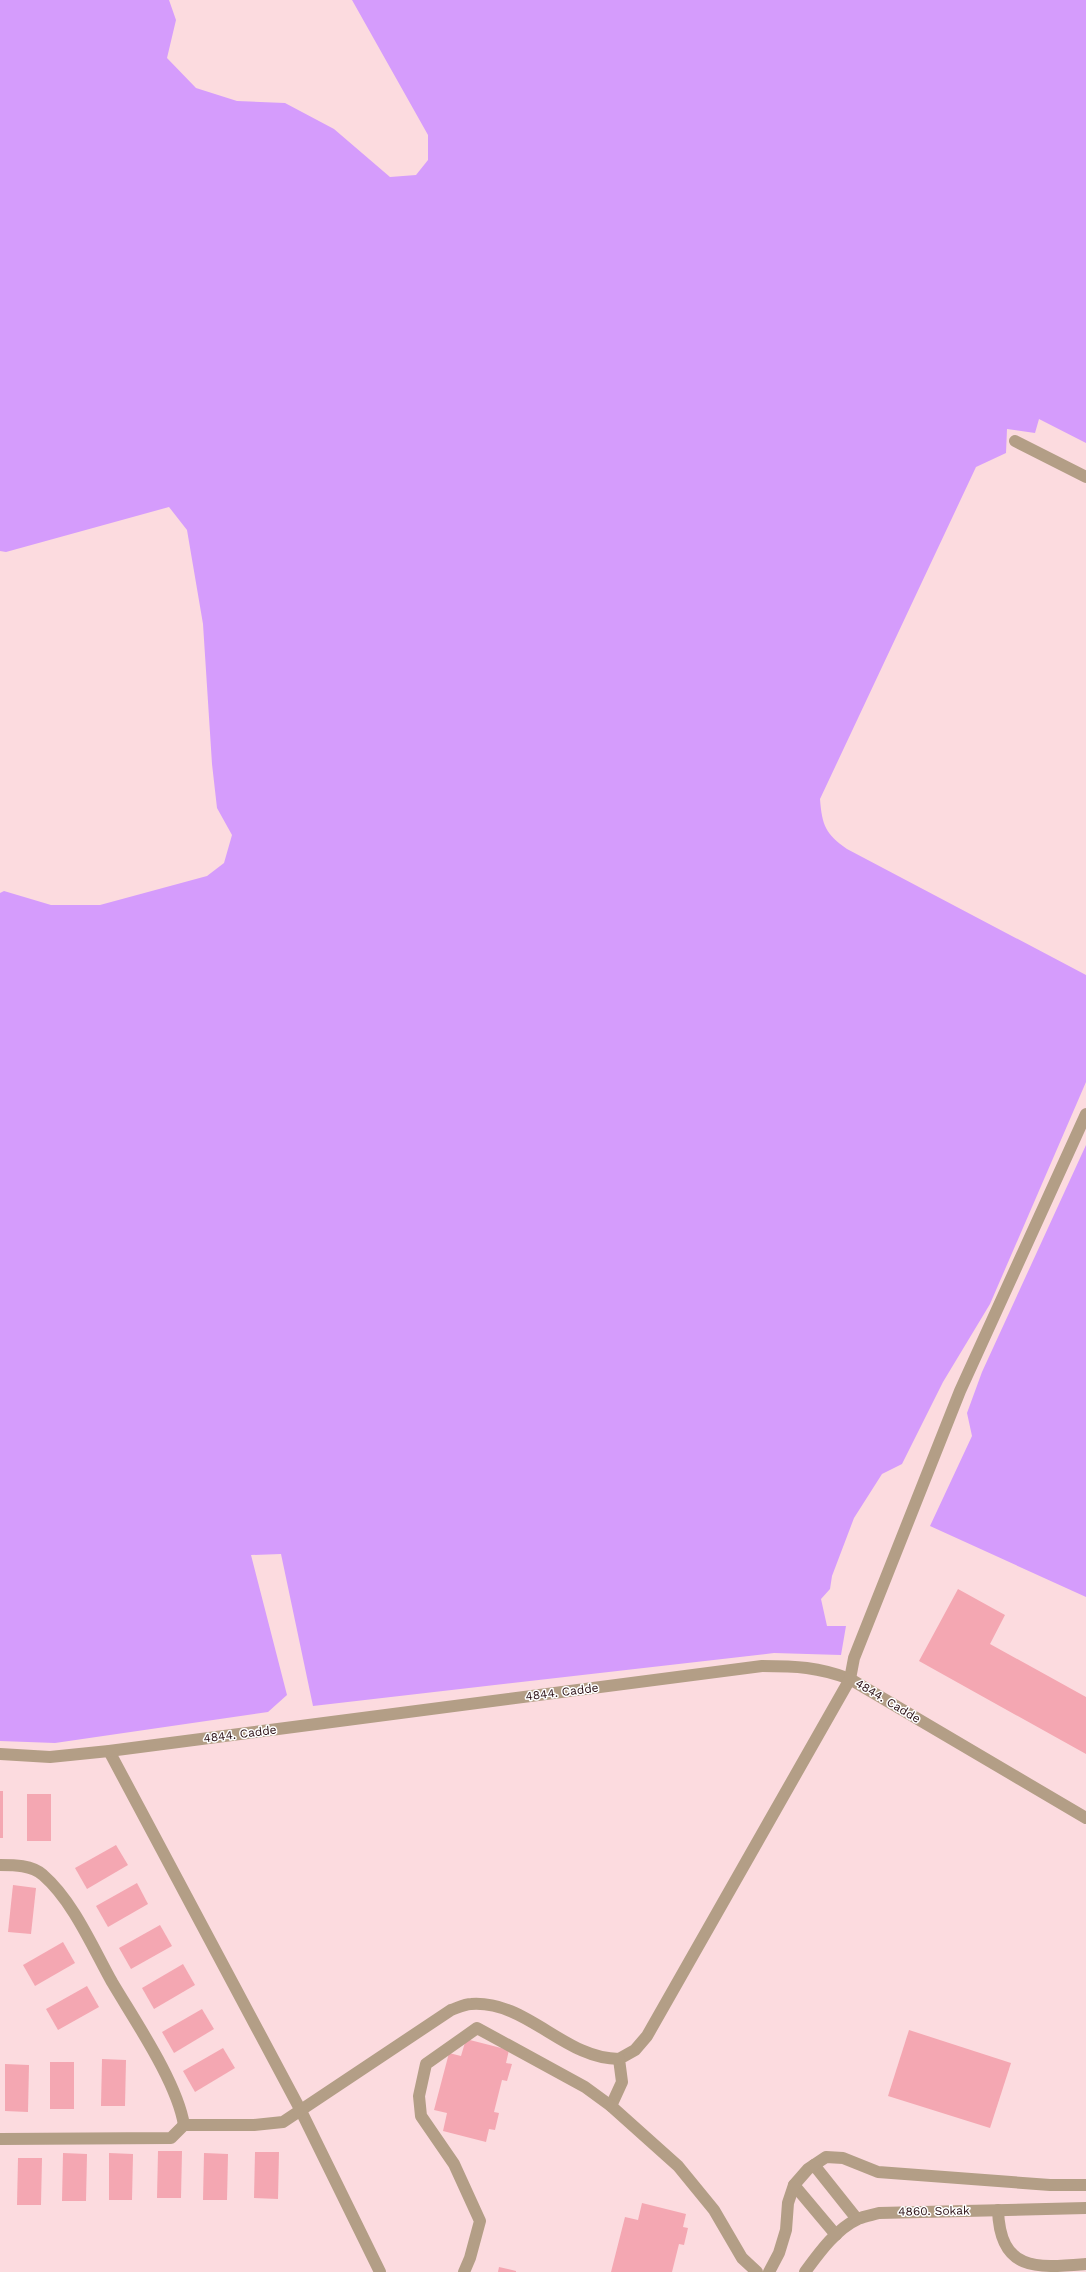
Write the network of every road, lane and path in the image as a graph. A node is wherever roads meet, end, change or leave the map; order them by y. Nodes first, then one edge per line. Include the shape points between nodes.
1 (1015, 441) dead end
2 (1086, 477) edge
3 (1086, 1114) edge
4 (850, 1679) junction
5 (109, 1751) junction
6 (0, 1754) edge
7 (1086, 1818) edge
8 (0, 1865) edge
9 (619, 2059) junction
10 (612, 2106) junction
11 (301, 2111) junction
12 (184, 2125) junction
13 (0, 2139) edge
14 (814, 2165) junction
15 (794, 2185) junction
16 (1086, 2185) edge
17 (1086, 2208) edge
18 (998, 2210) junction
19 (857, 2219) junction
20 (836, 2235) junction
21 (1086, 2264) edge
22 (380, 2272) edge
23 (464, 2272) edge
24 (757, 2272) edge
25 (769, 2272) edge
26 (806, 2272) edge

1 - 2 street
3 - 4 street via 960,1391 854,1658
4 - 5 street, 4844. Cadde via 826,1670 798,1666 762,1666
4 - 7 street, 4844. Cadde
4 - 9 street via 648,2036 635,2050
5 - 6 street, 4844. Cadde via 50,1757
5 - 11 street
8 - 12 street via 25,1866 43,1874 67,1904 160,2066 182,2110
9 - 10 street via 622,2082
9 - 11 street via 604,2059 584,2052 516,2014 497,2007 471,2004 451,2010
10 - 23 street via 585,2087 477,2028 426,2064 419,2096 421,2116 454,2164 480,2221 473,2252
10 - 24 street via 678,2166 714,2210 742,2258
11 - 12 street via 283,2122 254,2126
11 - 22 street
12 - 13 street via 171,2138
14 - 15 street
14 - 16 street via 826,2157 843,2158 878,2172 1050,2185
14 - 19 street
15 - 20 street
15 - 25 street via 788,2203 786,2230 779,2253
17 - 18 street, 4860. Sokak
18 - 19 street, 4860. Sokak via 879,2213
18 - 21 street via 998,2226 1002,2239 1018,2260 1030,2266 1043,2268
19 - 20 street, 4860. Sokak
20 - 26 street, 4860. Sokak via 820,2251

